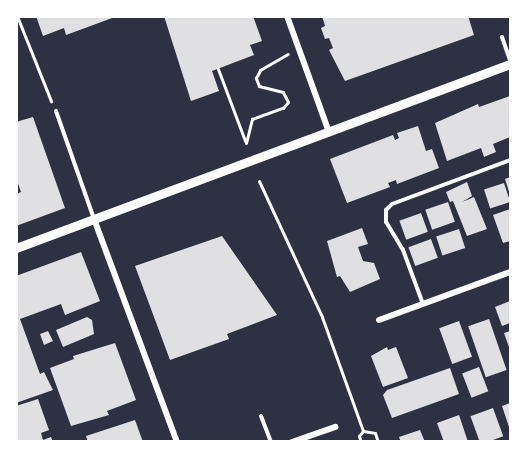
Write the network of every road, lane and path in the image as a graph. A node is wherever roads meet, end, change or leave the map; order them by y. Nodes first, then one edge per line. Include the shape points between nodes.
1 (18, 16) edge
2 (287, 16) edge
3 (502, 38) dead end
4 (288, 54) dead end
5 (510, 62) edge
6 (218, 69) dead end
7 (51, 101) dead end
8 (56, 111) dead end
9 (329, 132) junction
10 (510, 160) edge
11 (259, 181) dead end
12 (94, 219) junction
13 (16, 248) edge
14 (510, 272) edge
15 (423, 304) junction
16 (379, 320) dead end
17 (261, 416) dead end
18 (334, 426) dead end
19 (363, 431) junction
20 (177, 441) edge
21 (271, 441) edge
22 (292, 441) edge
23 (361, 441) edge
24 (378, 441) edge

1 - 7 path
2 - 9 street
3 - 5 lane
4 - 6 path via 260,70 256,78 259,86 286,94 287,105 252,119 246,142
5 - 9 main road
8 - 12 lane
9 - 12 main road
10 - 15 lane via 392,204 386,210 386,222 402,250
11 - 19 path via 322,317
12 - 13 main road
12 - 20 street
14 - 15 street
15 - 16 street
17 - 21 lane
18 - 22 street
19 - 23 path
19 - 24 path via 375,433

